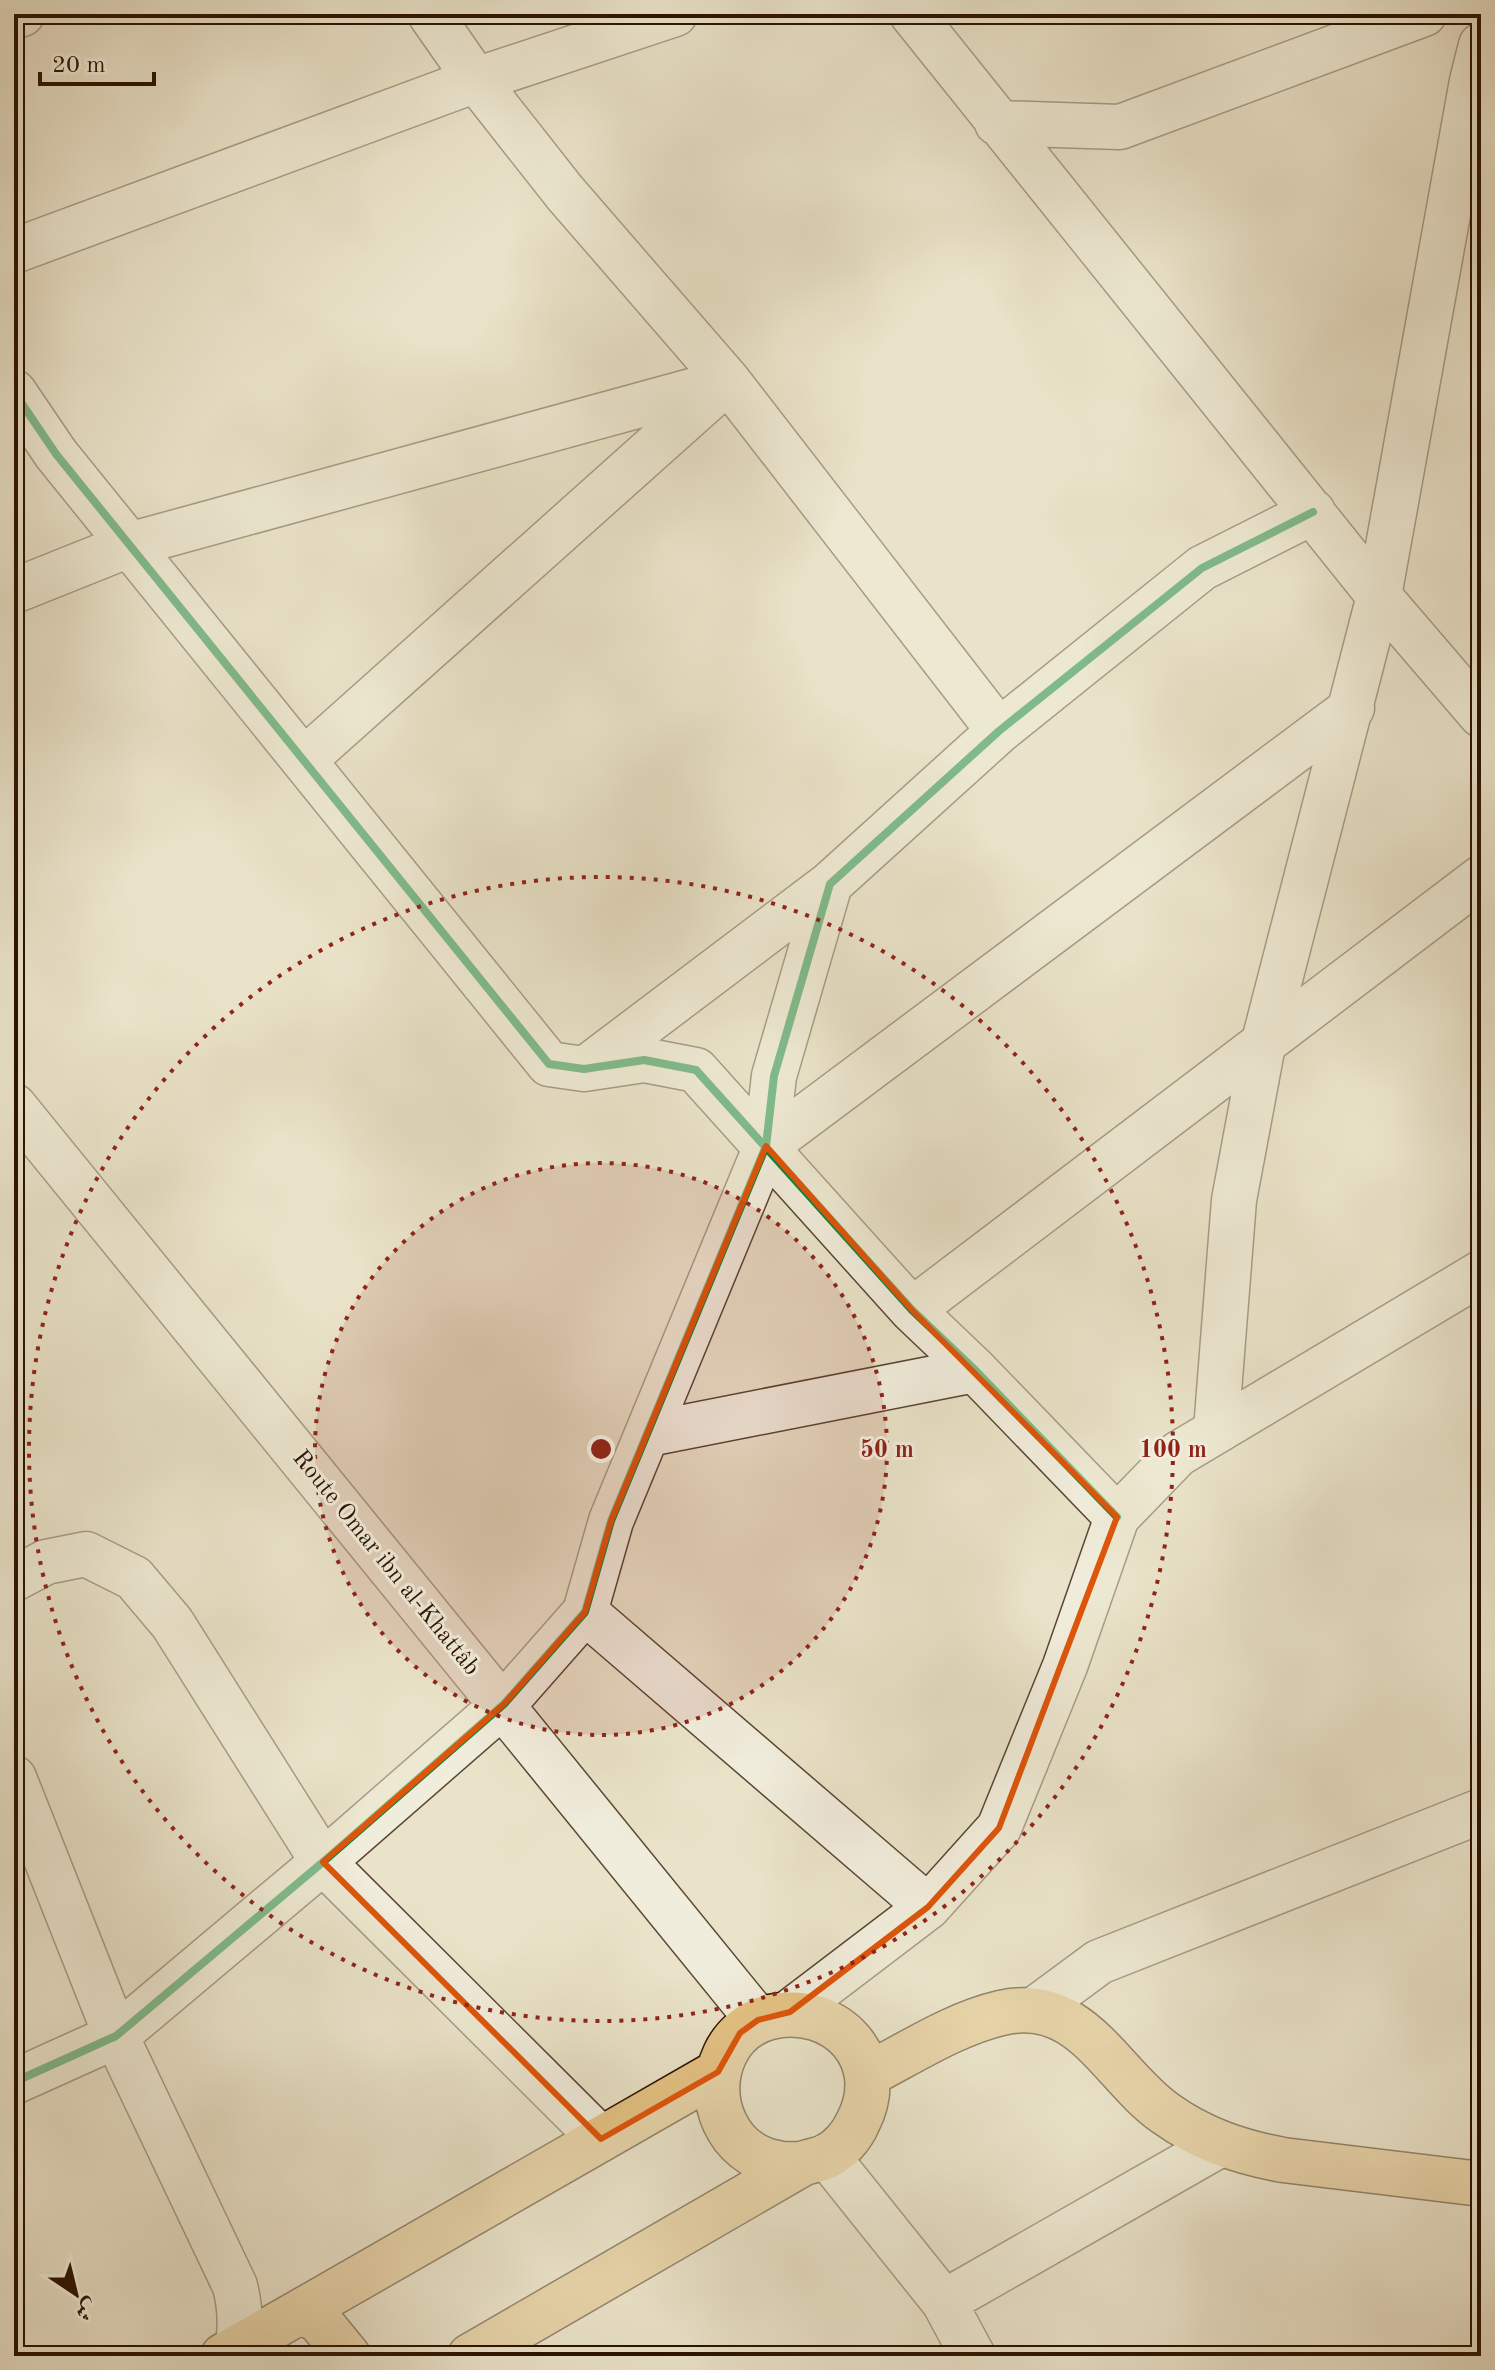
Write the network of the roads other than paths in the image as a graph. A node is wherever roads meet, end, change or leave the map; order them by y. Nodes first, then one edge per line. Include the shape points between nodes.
1 (22, 14) edge
2 (430, 14) edge
3 (675, 14) edge
4 (912, 14) edge
5 (1424, 14) edge
6 (14, 17) edge
7 (1478, 70) edge
8 (476, 80) junction
9 (997, 123) junction
10 (14, 251) edge
11 (728, 381) junction
12 (14, 392) edge
13 (1313, 512) junction
14 (129, 545) junction
15 (14, 591) edge
16 (1379, 596) junction
17 (1352, 708) junction
18 (1481, 715) edge
19 (999, 731) junction
20 (304, 760) junction
21 (1481, 878) edge
22 (830, 884) junction
23 (1263, 1045) junction
24 (584, 1069) junction
25 (14, 1106) edge
26 (766, 1146) junction
27 (1481, 1273) edge
28 (912, 1310) junction
29 (975, 1370) junction
30 (1216, 1430) junction
31 (649, 1434) junction
32 (1117, 1517) junction
33 (14, 1579) edge
34 (585, 1612) junction
35 (504, 1704) junction
36 (14, 1778) edge
37 (1481, 1811) edge
38 (323, 1862) junction
39 (928, 1907) junction
40 (1034, 2010) junction
41 (774, 2016) junction
42 (116, 2036) junction
43 (718, 2072) junction
44 (867, 2075) junction
45 (14, 2082) edge
46 (601, 2139) junction
47 (1221, 2144) junction
48 (814, 2160) junction
49 (1481, 2184) edge
50 (944, 2302) junction
51 (303, 2310) junction
52 (232, 2353) edge
53 (348, 2356) edge
54 (470, 2356) edge
55 (973, 2356) edge

1 - 6 street
2 - 8 street
3 - 8 street
4 - 9 street
5 - 9 street via 1120,127
7 - 16 street
8 - 10 street
8 - 11 street via 565,193
9 - 13 street
11 - 14 street
11 - 19 street
11 - 20 street
12 - 14 street
13 - 16 street
13 - 19 street via 1202,568
14 - 15 street
14 - 20 street
16 - 17 street
16 - 18 street
17 - 23 street
17 - 26 street
19 - 22 street
20 - 24 street via 549,1064
21 - 23 street
22 - 24 street
22 - 26 street via 774,1076
23 - 28 street
23 - 30 street via 1234,1200
24 - 26 street via 644,1060 696,1070
25 - 35 street, Route Omar ibn al-Khattâb
26 - 28 street
26 - 31 street
27 - 30 street
28 - 29 street
29 - 31 street
29 - 32 street
30 - 32 street via 1178,1454
31 - 34 street via 611,1521
32 - 39 street via 1065,1666 999,1828
33 - 38 street via 46,1562 86,1554 134,1578 172,1623
34 - 35 street
34 - 39 street
35 - 38 street
35 - 41 street, Route Omar ibn al-Khattâb
36 - 42 street
37 - 40 street via 1099,1962
38 - 42 street
38 - 46 street
39 - 41 street
40 - 44 main road via 972,2022
40 - 47 main road via 1067,2021 1092,2039 1161,2110
41 - 43 main road via 740,2033
41 - 44 main road via 817,2016 841,2030 858,2050
42 - 45 street
42 - 52 street via 235,2286 240,2306
43 - 46 main road
43 - 48 main road via 722,2120 736,2140 777,2163
44 - 48 main road via 866,2107 852,2136
46 - 51 main road
47 - 49 main road via 1283,2160
47 - 50 street
48 - 50 street
48 - 54 main road
50 - 55 street
51 - 52 main road
51 - 53 main road

